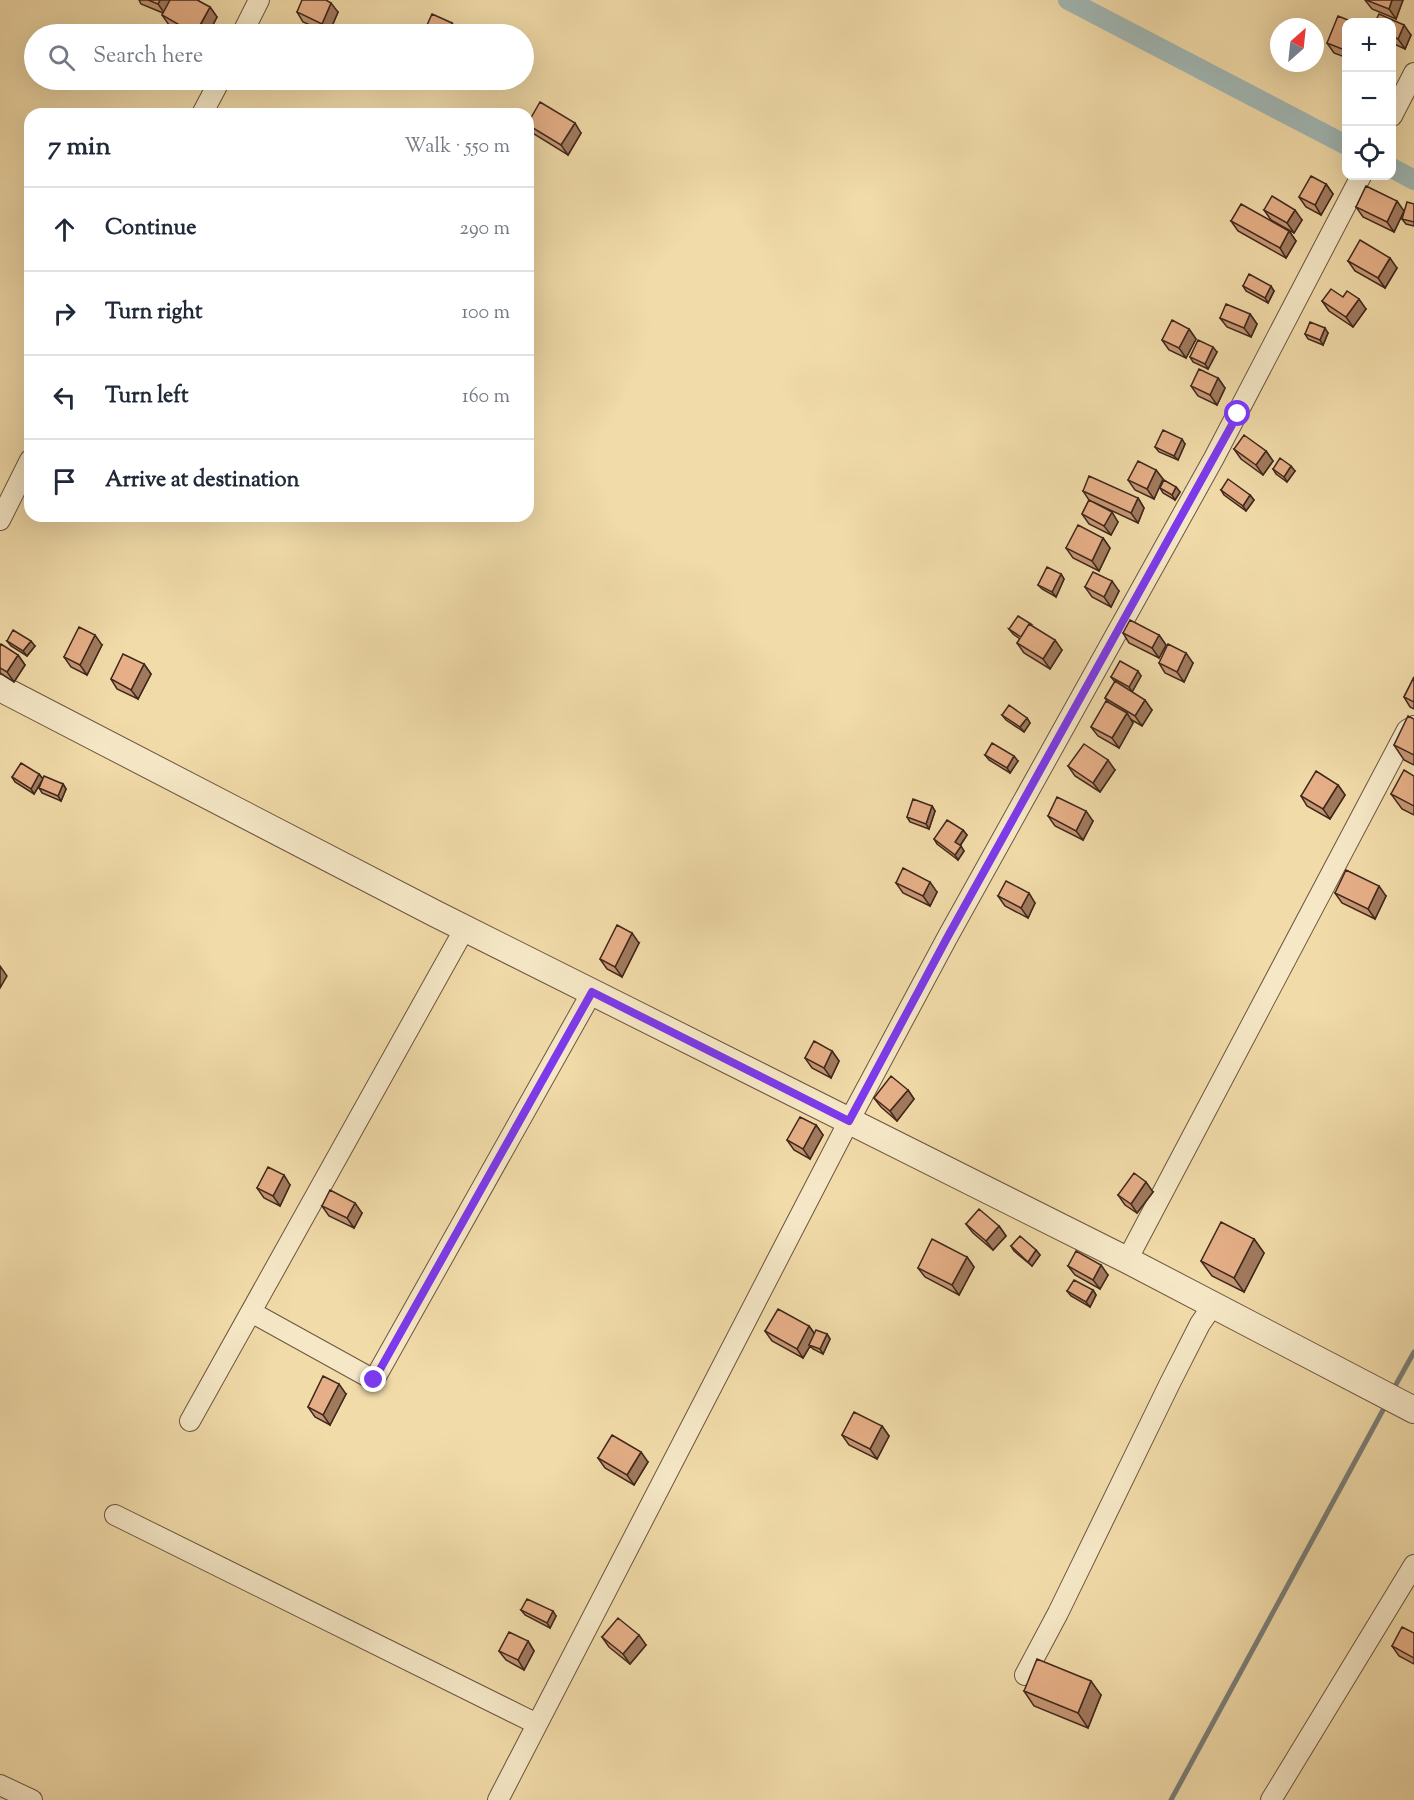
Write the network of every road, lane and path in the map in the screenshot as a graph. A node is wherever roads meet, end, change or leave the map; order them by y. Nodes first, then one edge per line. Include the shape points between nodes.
1 (259, 0) edge
2 (247, 24) edge
3 (1414, 72) edge
4 (214, 90) edge
5 (205, 108) edge
6 (1396, 108) edge
7 (1359, 180) edge
8 (24, 472) edge
9 (0, 520) edge
10 (0, 688) edge
11 (1414, 726) edge
12 (465, 928) junction
13 (592, 992) junction
14 (849, 1121) junction
15 (1127, 1260) junction
16 (1213, 1305) junction
17 (251, 1311) junction
18 (1414, 1410) edge
19 (190, 1421) dead end
20 (115, 1515) dead end
21 (1414, 1564) edge
22 (1025, 1675) dead end
23 (537, 1724) junction
24 (0, 1785) edge
25 (32, 1800) edge
26 (498, 1800) edge
27 (1271, 1800) edge

1 - 2 street
3 - 6 street
4 - 5 street
7 - 14 street via 1218,450
8 - 9 street
10 - 12 street
11 - 15 street via 1407,730
12 - 13 street
12 - 17 street
13 - 14 street
13 - 17 street via 374,1380
14 - 15 street
14 - 23 street
15 - 16 street
16 - 18 street
16 - 22 street via 1170,1383
17 - 19 street
20 - 23 street
21 - 27 street
23 - 26 street
24 - 25 street

